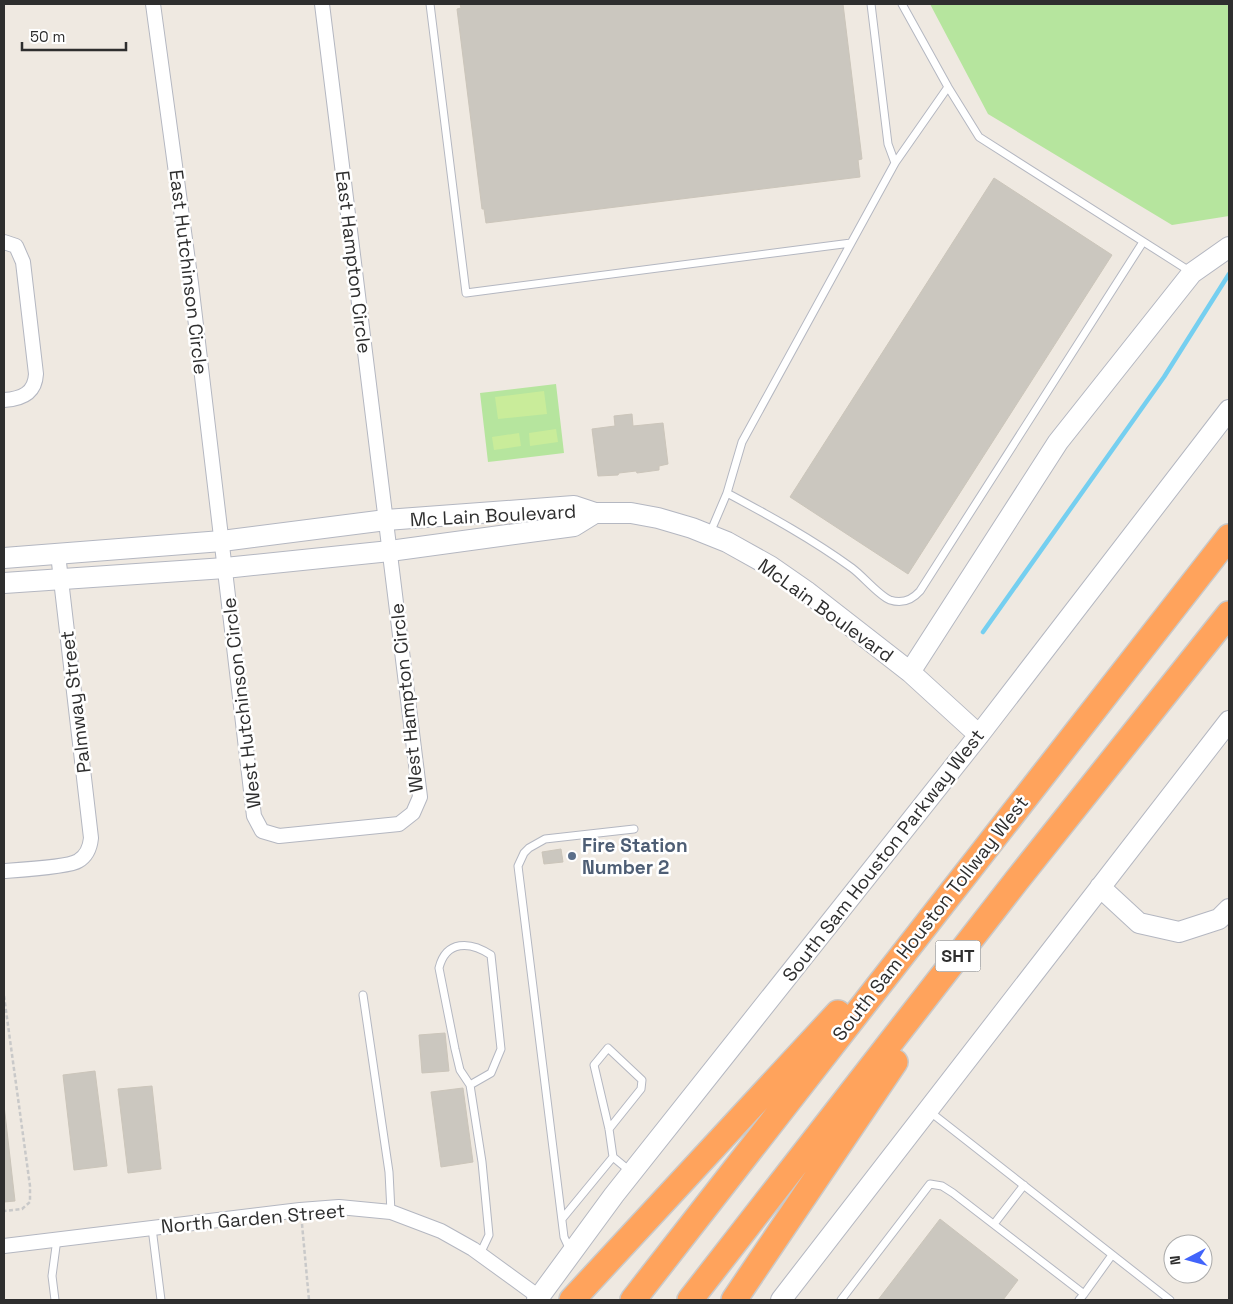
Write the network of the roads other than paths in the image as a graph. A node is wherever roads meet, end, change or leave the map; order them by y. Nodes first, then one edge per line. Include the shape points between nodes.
1 (153, 4) edge
2 (322, 4) edge
3 (430, 4) edge
4 (871, 4) edge
5 (902, 4) edge
6 (948, 87) junction
7 (895, 163) junction
8 (4, 242) edge
9 (1143, 242) junction
10 (851, 243) junction
11 (1229, 247) edge
12 (1192, 273) junction
13 (4, 400) edge
14 (1229, 410) edge
15 (727, 493) junction
16 (503, 512) junction
17 (595, 513) junction
18 (386, 520) junction
19 (710, 535) junction
20 (506, 536) junction
21 (1229, 538) edge
22 (222, 541) junction
23 (390, 551) junction
24 (58, 554) junction
25 (4, 558) edge
26 (225, 568) junction
27 (61, 580) junction
28 (4, 583) edge
29 (1229, 614) edge
30 (910, 672) junction
31 (1229, 721) edge
32 (979, 735) junction
33 (634, 829) dead end
34 (325, 831) joint
35 (4, 871) edge
36 (1017, 880) junction
37 (955, 886) junction
38 (1100, 887) junction
39 (1229, 908) edge
40 (363, 995) dead end
41 (470, 1084) junction
42 (929, 1110) junction
43 (609, 1129) junction
44 (613, 1157) junction
45 (632, 1172) junction
46 (1024, 1185) junction
47 (391, 1212) junction
48 (562, 1219) junction
49 (994, 1224) junction
50 (152, 1228) junction
51 (57, 1239) junction
52 (4, 1246) edge
53 (572, 1252) junction
54 (480, 1254) junction
55 (1112, 1255) junction
56 (1082, 1297) edge
57 (538, 1298) edge
58 (55, 1300) edge
59 (161, 1300) edge
60 (572, 1300) edge
61 (633, 1300) edge
62 (690, 1300) edge
63 (734, 1300) edge
64 (781, 1300) edge
65 (842, 1300) edge
66 (1170, 1300) edge

1 - 22 street, East Hutchinson Circle
2 - 18 street, East Hampton Circle
3 - 10 lane via 466,293
4 - 7 lane via 888,144
5 - 6 lane
6 - 7 lane
6 - 9 lane via 979,138
7 - 10 lane
8 - 13 street via 19,250 23,262 36,365 36,380 27,394
9 - 12 lane
9 - 15 lane via 913,599 901,602 888,599 853,569 797,530
10 - 15 lane via 742,442
11 - 12 main road
12 - 30 main road via 1058,442
14 - 32 main road, South Sam Houston Parkway West
15 - 19 lane
16 - 17 main road, Mc Lain Boulevard via 574,506
16 - 18 main road, Mc Lain Boulevard
16 - 20 main road
17 - 19 main road, McLain Boulevard via 631,513 658,518
17 - 20 main road, Mc Lain Boulevard via 574,526
18 - 22 main road, Mc Lain Boulevard
18 - 23 street, West Hampton Circle
19 - 30 main road, McLain Boulevard via 770,566
20 - 23 main road, Mc Lain Boulevard
21 - 37 highway, South Sam Houston Tollway West / SHT
22 - 24 main road, Mc Lain Boulevard
22 - 26 street, West Hutchinson Circle
23 - 26 main road, Mc Lain Boulevard
23 - 34 street, West Hampton Circle via 420,797 412,813 399,824
24 - 25 main road, Mc Lain Boulevard
24 - 27 street, Palmway Street
26 - 27 main road, Mc Lain Boulevard
26 - 34 street, West Hutchinson Circle via 254,816 262,831 279,836
27 - 28 main road, Mc Lain Boulevard
27 - 35 street, Palmway Street via 91,838 89,849 75,863
29 - 36 highway, SHT
30 - 32 main road, McLain Boulevard
31 - 38 main road
32 - 45 main road, South Sam Houston Parkway West
33 - 48 lane via 545,839 528,848 518,866
36 - 62 highway, SHT
36 - 63 highway
37 - 60 highway
37 - 61 highway, South Sam Houston Tollway West / SHT
38 - 39 main road via 1139,923 1179,932 1219,920
38 - 42 main road
40 - 47 lane via 389,1172
41 - 41 lane via 460,1070 454,1049 439,968 441,958 450,948 465,945 479,947 491,955 501,1049 491,1073
41 - 54 lane via 489,1235
42 - 46 lane
42 - 64 main road
43 - 43 lane via 594,1065 608,1048 642,1080 641,1088
43 - 44 lane
44 - 45 lane
44 - 48 lane
45 - 53 main road, South Sam Houston Parkway West
46 - 49 lane
46 - 55 lane
47 - 50 street, North Garden Street via 339,1207
47 - 54 street, North Garden Street via 441,1230
48 - 53 lane via 564,1238
49 - 56 lane
49 - 65 lane via 942,1186 930,1184
50 - 51 street, North Garden Street
50 - 59 lane
51 - 52 street, North Garden Street
51 - 58 lane via 52,1276
53 - 57 main road, South Sam Houston Parkway West
54 - 57 street, North Garden Street
55 - 56 lane
55 - 66 lane

